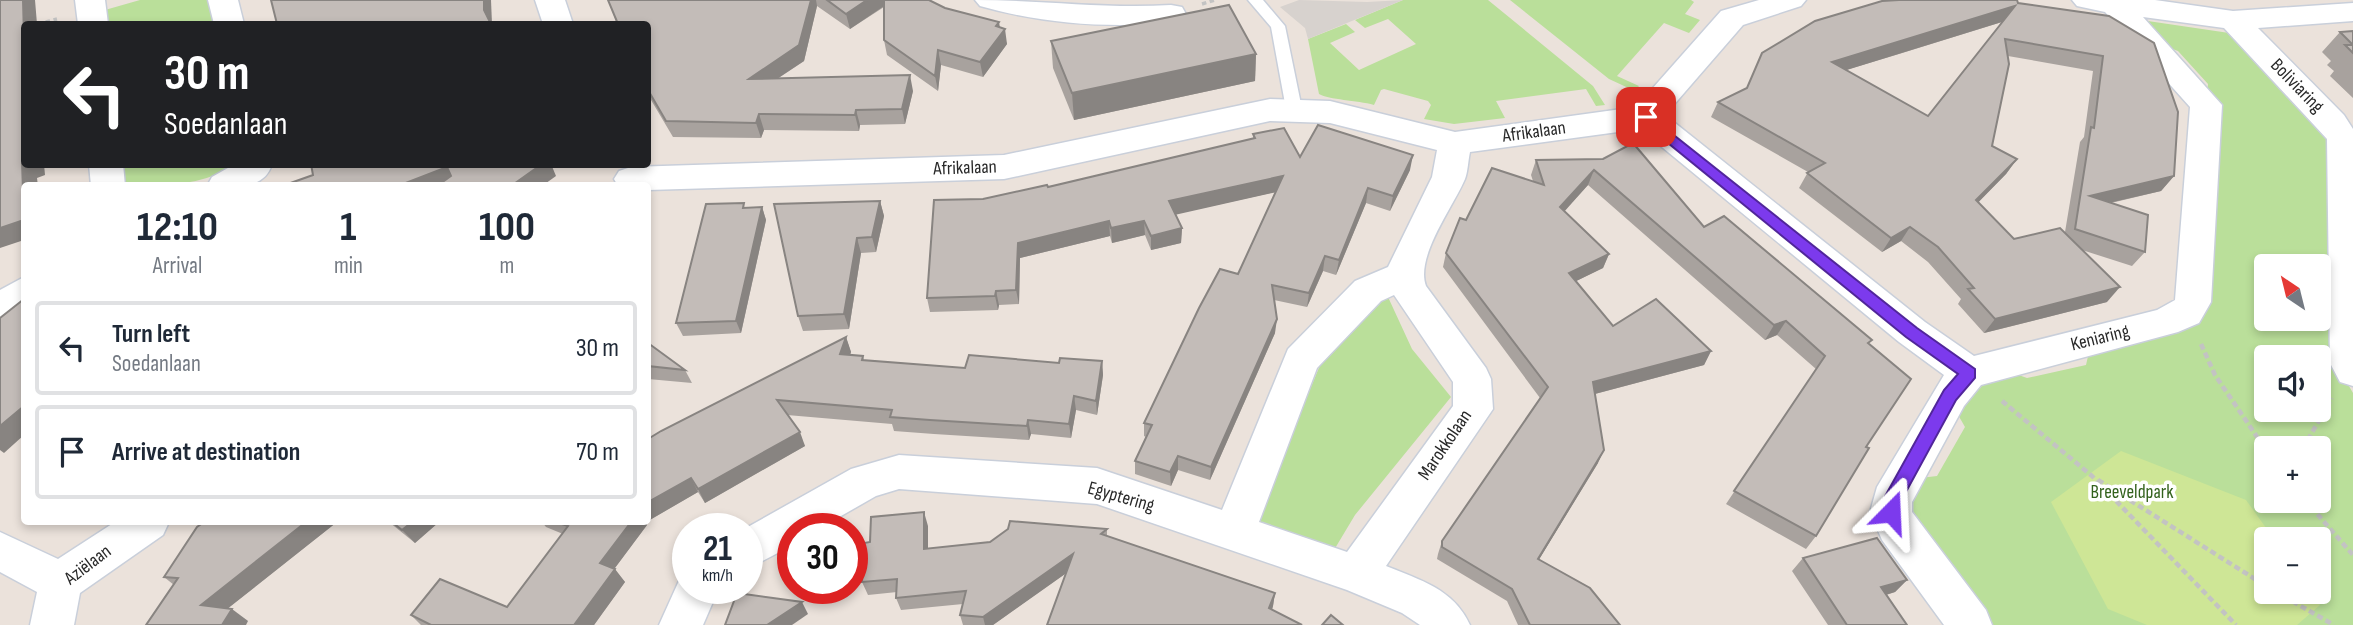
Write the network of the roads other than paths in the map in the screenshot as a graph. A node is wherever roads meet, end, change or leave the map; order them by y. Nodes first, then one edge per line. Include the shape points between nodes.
1 (90, 0) edge
2 (223, 0) edge
3 (550, 0) edge
4 (990, 0) edge
5 (1255, 0) edge
6 (1791, 0) edge
7 (2101, 3) edge
8 (2292, 8) edge
9 (1720, 9) edge
10 (2353, 12) edge
11 (1171, 14) edge
12 (2233, 20) junction
13 (93, 21) edge
14 (228, 21) edge
15 (557, 21) edge
16 (1294, 109) junction
17 (1646, 117) junction
18 (1455, 143) junction
19 (254, 168) edge
20 (625, 176) edge
21 (230, 182) edge
22 (1404, 275) junction
23 (21, 293) edge
24 (0, 310) edge
25 (1969, 373) junction
26 (2345, 381) edge
27 (144, 525) edge
28 (1234, 533) junction
29 (763, 541) edge
30 (0, 551) edge
31 (1356, 574) junction
32 (60, 582) junction
33 (691, 604) edge
34 (52, 625) edge
35 (681, 625) edge
36 (1448, 625) edge
37 (1970, 625) edge

1 - 13 street
2 - 14 street
3 - 15 street
4 - 11 street via 1098,18
5 - 16 lane via 1278,26
6 - 9 street
7 - 12 street
7 - 25 street, Keniaring via 2206,104 2193,302 2186,313 2165,322
8 - 10 street
8 - 12 street
9 - 17 street
12 - 26 street, Boliviaring via 2333,123 2343,139 2349,363
16 - 18 street, Afrikalaan via 1358,117
16 - 20 street, Afrikalaan via 1230,117 1004,167
17 - 18 street, Afrikalaan
17 - 25 street
18 - 22 street via 1449,177
19 - 21 street
22 - 28 street via 1368,291 1301,360
22 - 31 street, Marokkolaan via 1410,291 1472,379 1473,409
23 - 24 street
25 - 37 street via 1950,395 1892,500 1891,512 1897,527
27 - 32 street, Aziëlaan
28 - 29 street, Egyptering via 1097,486 899,472 865,481
28 - 31 street, Egyptering
30 - 32 street
31 - 36 street, Egyptering via 1417,599
32 - 34 street, Aziëlaan
33 - 35 street

